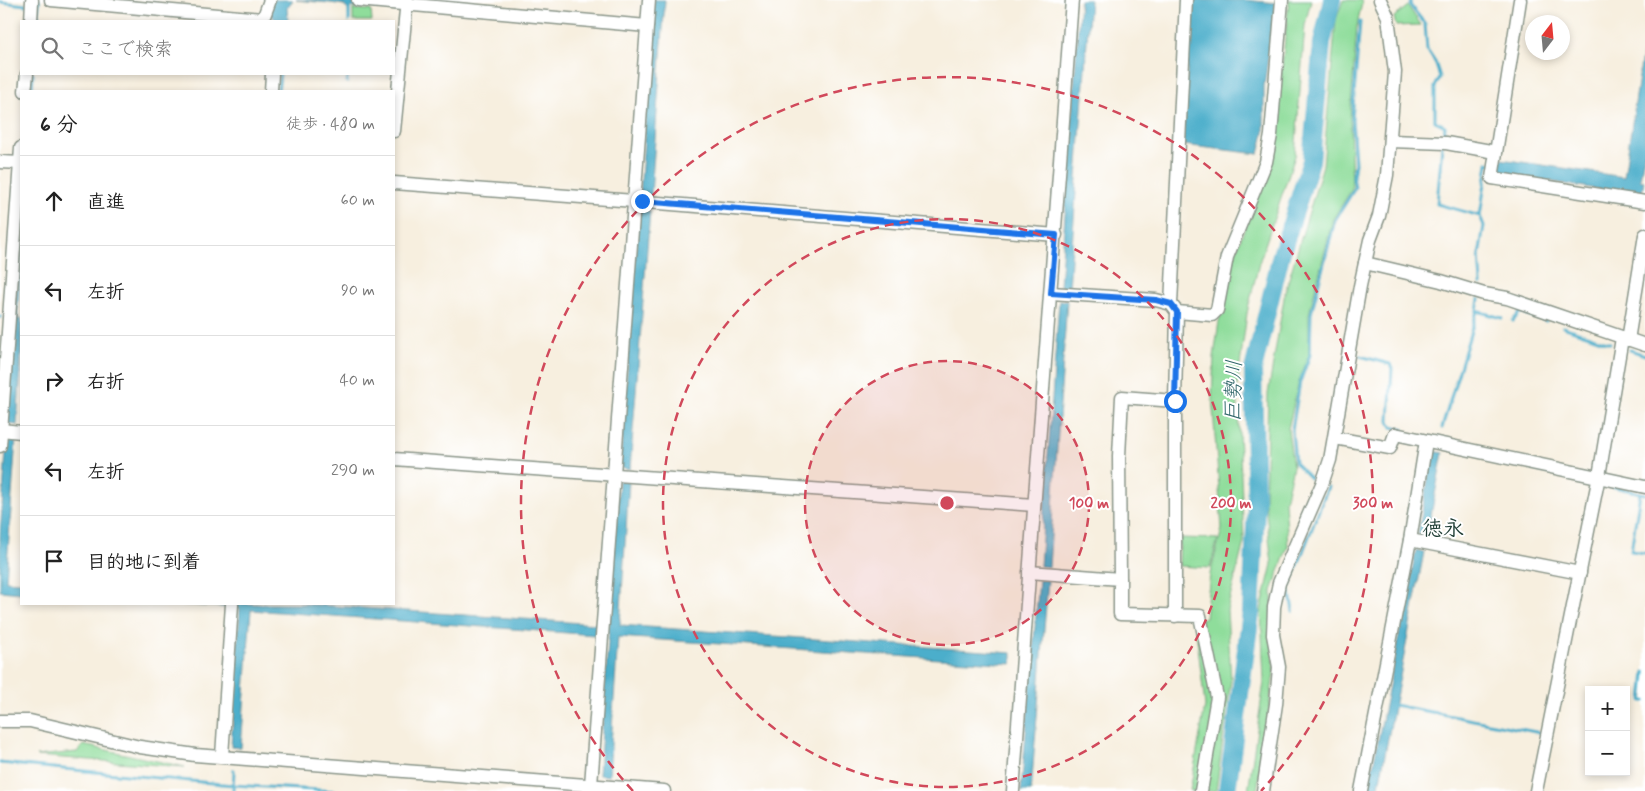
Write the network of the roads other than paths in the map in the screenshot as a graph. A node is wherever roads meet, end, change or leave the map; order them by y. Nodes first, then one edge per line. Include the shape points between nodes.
1 (32, 0) edge
2 (51, 0) edge
3 (358, 0) edge
4 (649, 0) edge
5 (1072, 0) edge
6 (1186, 0) edge
7 (1282, 0) edge
8 (1380, 0) edge
9 (1520, 0) edge
10 (269, 2) edge
11 (407, 3) edge
12 (31, 20) edge
13 (264, 20) edge
14 (647, 26) junction
15 (27, 75) edge
16 (272, 75) edge
17 (26, 90) edge
18 (270, 90) edge
19 (395, 122) edge
20 (1390, 141) junction
21 (1495, 160) junction
22 (0, 162) edge
23 (20, 163) edge
24 (395, 184) edge
25 (20, 190) edge
26 (642, 201) junction
27 (1645, 202) edge
28 (1056, 235) junction
29 (1645, 235) edge
30 (1366, 263) junction
31 (1060, 293) junction
32 (1174, 308) junction
33 (1625, 339) junction
34 (1645, 345) edge
35 (1175, 401) junction
36 (11, 431) edge
37 (1335, 438) junction
38 (1426, 441) junction
39 (0, 446) edge
40 (395, 459) edge
41 (621, 475) junction
42 (1599, 476) junction
43 (1645, 487) edge
44 (1034, 505) junction
45 (1417, 542) junction
46 (1039, 572) junction
47 (1580, 573) junction
48 (1120, 580) junction
49 (232, 607) edge
50 (1175, 616) junction
51 (0, 721) edge
52 (222, 756) junction
53 (591, 785) junction
54 (664, 791) edge
55 (1013, 791) edge
56 (1201, 791) edge
57 (1263, 791) edge
58 (1361, 791) edge
59 (1536, 791) edge

1 - 12 street
2 - 13 street
3 - 11 street
4 - 14 street
5 - 28 street
6 - 32 street
7 - 32 street via 1266,162 1227,257 1217,310 1212,315
8 - 20 street via 1388,17 1395,72
9 - 21 street
10 - 13 street
11 - 14 street
11 - 19 street
14 - 26 street
15 - 17 street
16 - 18 street
20 - 21 street via 1442,143
20 - 30 street via 1381,208
21 - 27 street via 1492,178
22 - 23 street
24 - 26 street
25 - 36 street
26 - 28 street
26 - 41 street
28 - 31 street
29 - 33 street
30 - 33 street via 1506,298
30 - 37 street via 1351,331
31 - 32 street via 1156,300
31 - 44 street
32 - 35 street
33 - 34 street
33 - 42 street
35 - 48 street via 1122,397
35 - 50 street
36 - 39 street
37 - 38 street via 1390,448 1396,434
37 - 57 street via 1322,484 1279,583 1273,635 1279,667
38 - 42 street
38 - 45 street
40 - 41 street
41 - 44 street
41 - 53 street via 602,630
42 - 43 street
42 - 47 street
44 - 46 street
45 - 47 street
45 - 58 street
46 - 48 street
46 - 55 street via 1023,660
47 - 59 street
48 - 50 street via 1120,614
49 - 52 street
50 - 56 street via 1200,616 1217,698
51 - 52 street via 30,721 140,747
52 - 53 street
53 - 54 street

